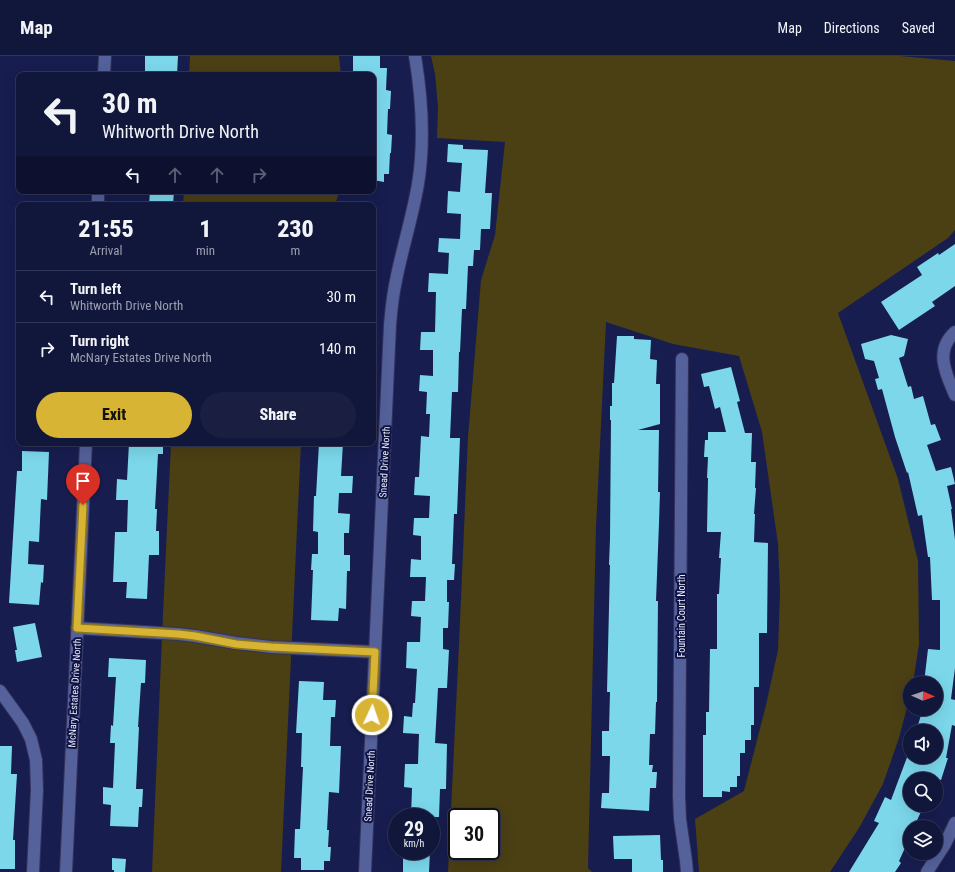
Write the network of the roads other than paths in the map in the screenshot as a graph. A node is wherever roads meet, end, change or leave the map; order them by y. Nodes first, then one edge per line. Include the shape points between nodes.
1 (105, 56) edge
2 (415, 56) edge
3 (104, 72) edge
4 (955, 332) edge
5 (682, 359) dead end
6 (955, 395) edge
7 (86, 446) edge
8 (77, 628) junction
9 (375, 652) junction
10 (0, 691) edge
11 (955, 823) edge
12 (33, 872) edge
13 (66, 872) edge
14 (365, 872) edge
15 (687, 872) edge
16 (928, 872) edge

1 - 3 street
2 - 9 street, Snead Drive North via 422,112 422,143 418,182 393,293 390,325
4 - 6 street via 944,348 943,362
5 - 15 street, Fountain Court North via 679,796
7 - 8 street, McNary Estates Drive North
8 - 9 street via 178,634 271,647
8 - 13 street, McNary Estates Drive North
9 - 14 street, Snead Drive North
10 - 12 street via 23,723 31,739 36,760
11 - 16 street

